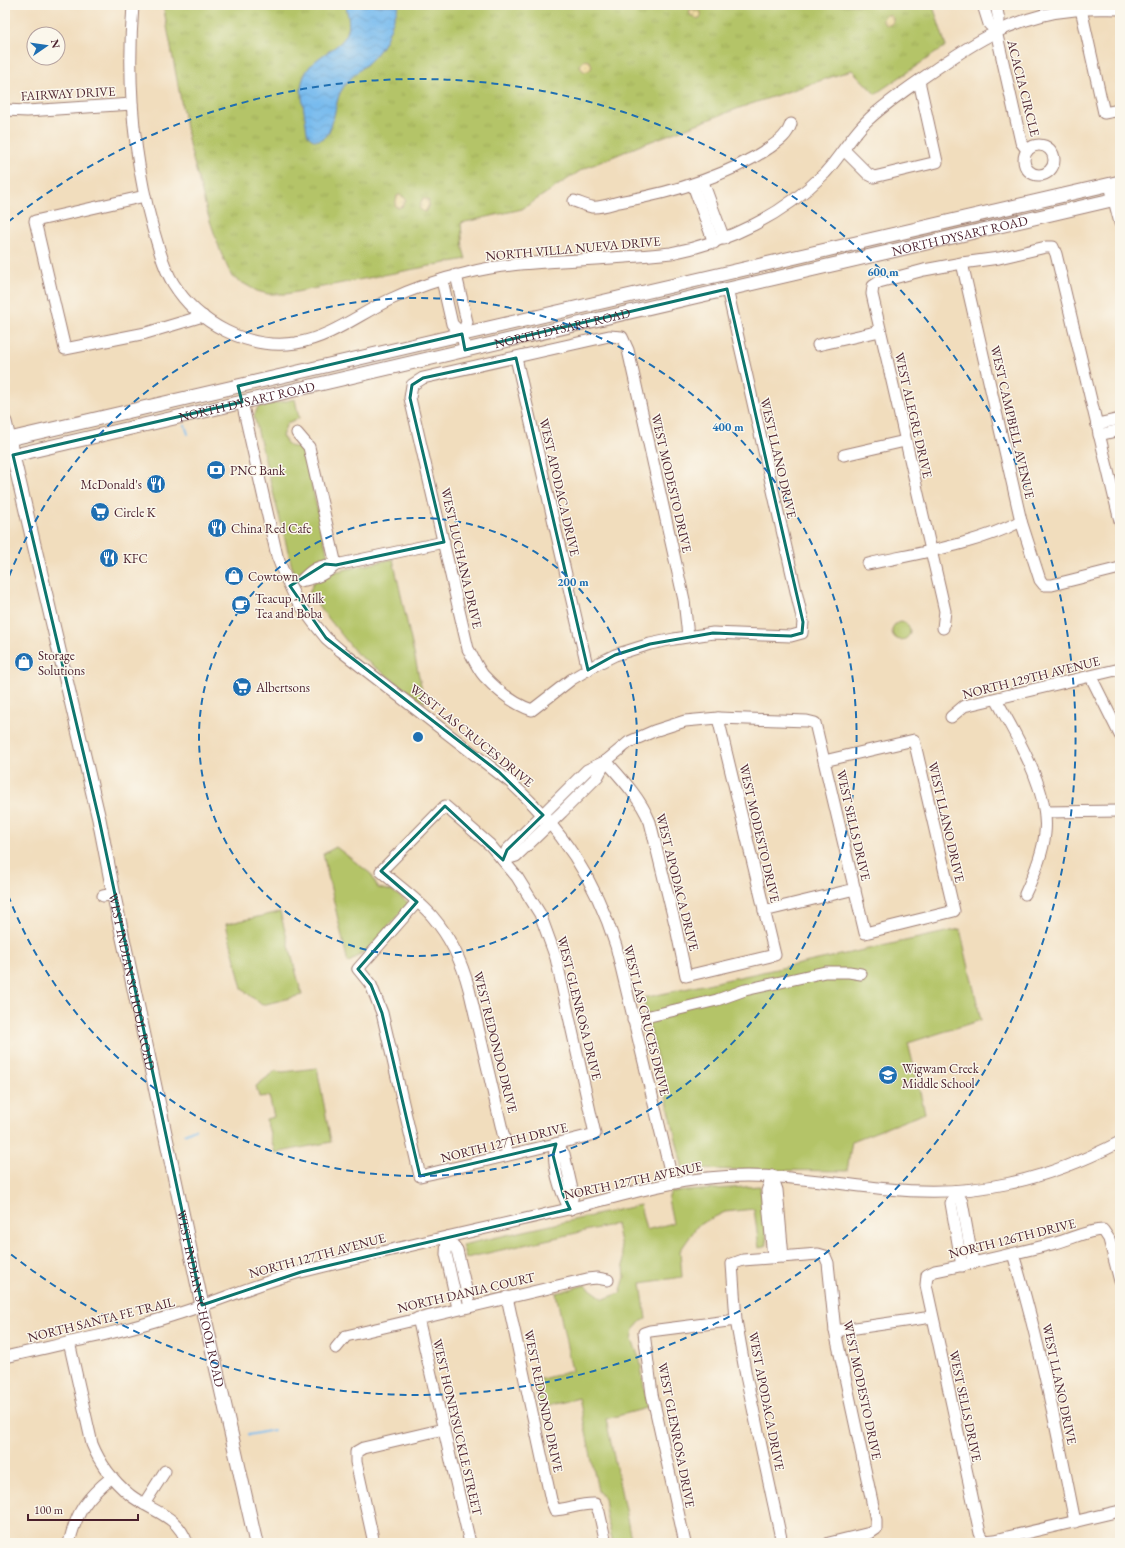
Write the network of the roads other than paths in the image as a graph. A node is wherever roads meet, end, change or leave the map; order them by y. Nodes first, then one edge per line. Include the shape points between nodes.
1 (133, 5) edge
2 (983, 5) edge
3 (996, 5) edge
4 (1081, 9) junction
5 (1120, 9) edge
6 (996, 31) junction
7 (918, 81) junction
8 (132, 104) junction
9 (5, 110) edge
10 (1120, 110) edge
11 (791, 124) dead end
12 (844, 150) junction
13 (1027, 150) dead end
14 (698, 183) junction
15 (1115, 184) edge
16 (145, 196) junction
17 (1117, 199) edge
18 (574, 201) dead end
19 (1120, 223) edge
20 (719, 241) junction
21 (962, 263) junction
22 (456, 275) junction
23 (442, 280) junction
24 (727, 289) junction
25 (203, 316) junction
26 (880, 331) junction
27 (462, 334) junction
28 (818, 345) dead end
29 (465, 350) junction
30 (516, 358) junction
31 (238, 386) junction
32 (242, 402) junction
33 (1120, 419) edge
34 (5, 422) edge
35 (1098, 429) junction
36 (1120, 430) edge
37 (297, 433) dead end
38 (7, 440) edge
39 (906, 441) junction
40 (844, 455) dead end
41 (9, 456) edge
42 (1021, 521) junction
43 (1120, 521) edge
44 (444, 542) junction
45 (931, 550) junction
46 (868, 564) dead end
47 (336, 565) junction
48 (1120, 568) edge
49 (290, 586) junction
50 (943, 628) dead end
51 (688, 636) junction
52 (1120, 669) edge
53 (588, 670) junction
54 (1091, 676) junction
55 (996, 699) junction
56 (951, 717) dead end
57 (718, 718) junction
58 (1120, 735) edge
59 (824, 760) junction
60 (606, 761) junction
61 (1120, 811) edge
62 (1045, 812) junction
63 (547, 819) junction
64 (503, 860) junction
65 (381, 871) joint
66 (855, 889) junction
67 (1025, 894) dead end
68 (417, 902) junction
69 (764, 910) junction
70 (865, 933) joint
71 (775, 955) joint
72 (861, 974) dead end
73 (633, 1020) junction
74 (595, 1134) joint
75 (1120, 1142) edge
76 (556, 1144) junction
77 (508, 1155) junction
78 (772, 1176) junction
79 (673, 1183) junction
80 (956, 1191) junction
81 (570, 1209) junction
82 (447, 1237) junction
83 (1013, 1254) junction
84 (778, 1258) junction
85 (973, 1263) junction
86 (962, 1266) junction
87 (927, 1275) joint
88 (608, 1280) dead end
89 (1120, 1280) edge
90 (507, 1297) junction
91 (202, 1305) junction
92 (470, 1306) junction
93 (458, 1308) junction
94 (418, 1318) junction
95 (932, 1318) junction
96 (736, 1320) junction
97 (835, 1332) junction
98 (69, 1342) junction
99 (336, 1348) dead end
100 (5, 1357) edge
101 (444, 1429) junction
102 (165, 1471) dead end
103 (112, 1477) junction
104 (144, 1504) junction
105 (1120, 1511) edge
106 (1075, 1522) junction
107 (69, 1543) edge
108 (187, 1543) edge
109 (256, 1543) edge
110 (374, 1543) edge
111 (470, 1543) edge
112 (606, 1543) edge
113 (684, 1543) edge
114 (782, 1543) edge
115 (829, 1543) edge

1 - 8 street, NORTH VILLA NUEVA DRIVE via 130,50
2 - 6 street via 989,24
3 - 6 street via 999,20
4 - 5 street, NORTH VILLA NUEVA DRIVE
4 - 6 street, NORTH VILLA NUEVA DRIVE via 1032,18
4 - 10 street via 1104,113
6 - 7 street, NORTH VILLA NUEVA DRIVE via 961,51
6 - 13 street, ACACIA CIRCLE via 1021,142
7 - 12 street, NORTH VILLA NUEVA DRIVE via 869,119
7 - 12 street via 937,162 874,177
8 - 9 street, FAIRWAY DRIVE via 27,111
8 - 16 street, NORTH VILLA NUEVA DRIVE
11 - 14 street via 783,138 755,157
12 - 20 street, NORTH VILLA NUEVA DRIVE via 825,172 798,196 756,224
14 - 18 street via 647,197 592,207
14 - 20 street
15 - 17 street
15 - 27 main road, NORTH DYSART ROAD
16 - 25 street, NORTH VILLA NUEVA DRIVE via 167,271 179,292
16 - 25 street via 34,221 65,349 129,337
17 - 19 street
17 - 24 main road, NORTH DYSART ROAD
20 - 22 street, NORTH VILLA NUEVA DRIVE via 672,253 515,265
21 - 26 street, WEST ALEGRE DRIVE via 924,270 879,282 873,286 872,294
21 - 35 street via 1053,247
21 - 42 street, WEST CAMPBELL AVENUE
22 - 23 street, NORTH VILLA NUEVA DRIVE
22 - 27 street via 467,322
23 - 25 street, NORTH VILLA NUEVA DRIVE via 390,300 324,336 295,343 270,344 255,341 226,331
23 - 27 street via 452,324
24 - 29 main road, NORTH DYSART ROAD
24 - 51 street, WEST LLANO DRIVE via 803,622 802,632 791,636 713,633
26 - 28 street
26 - 39 street, WEST ALEGRE DRIVE
27 - 29 street
27 - 31 main road, NORTH DYSART ROAD
29 - 32 main road, NORTH DYSART ROAD
30 - 44 street, WEST LUCHANA DRIVE via 423,378 412,385 410,398
30 - 51 street, WEST MODESTO DRIVE via 608,336 622,337 628,350 684,600
30 - 53 street, WEST APODACA DRIVE
31 - 32 main road
31 - 38 main road, NORTH DYSART ROAD
32 - 41 main road, NORTH DYSART ROAD
32 - 49 street, WEST LAS CRUCES DRIVE via 277,556
33 - 35 street
34 - 38 main road, WEST INDIAN SCHOOL ROAD
35 - 36 street
35 - 43 street
37 - 47 street via 309,447
38 - 41 main road, WEST INDIAN SCHOOL ROAD
39 - 40 street
39 - 45 street, WEST ALEGRE DRIVE
41 - 91 main road, WEST INDIAN SCHOOL ROAD via 96,803 109,895
42 - 45 street via 980,538
42 - 48 street, WEST CAMPBELL AVENUE via 1040,580 1044,585
44 - 47 street
44 - 53 street, WEST LUCHANA DRIVE via 468,649 483,675 507,696 532,710
45 - 46 street
45 - 50 street, WEST ALEGRE DRIVE via 945,611
47 - 49 street via 325,564 313,579
49 - 63 street, WEST LAS CRUCES DRIVE via 326,638 510,782
51 - 53 street via 615,655
52 - 54 street, NORTH 129TH AVENUE
54 - 55 street, NORTH 129TH AVENUE
54 - 58 street
55 - 56 street, NORTH 129TH AVENUE via 964,706
55 - 62 street via 1034,774
57 - 59 street, WEST SELLS DRIVE via 816,723
57 - 60 street via 685,721 654,731 630,742
57 - 69 street, WEST MODESTO DRIVE
59 - 66 street, WEST SELLS DRIVE
59 - 70 street, WEST LLANO DRIVE via 914,740 954,911
60 - 63 street via 587,770
60 - 71 street, WEST APODACA DRIVE via 632,790 646,811 686,976
61 - 62 street
62 - 67 street via 1042,848
63 - 64 street via 507,850
63 - 73 street, WEST LAS CRUCES DRIVE via 560,833 584,870 609,924
64 - 65 street, WEST GLENROSA DRIVE via 490,844 445,806
64 - 74 street, WEST GLENROSA DRIVE via 540,914 556,958
65 - 68 street, WEST REDONDO DRIVE
66 - 69 street
66 - 70 street, WEST SELLS DRIVE
68 - 77 street, WEST REDONDO DRIVE via 431,915 447,937 463,966
68 - 77 street, NORTH 127TH DRIVE via 358,969 371,985 382,1013 420,1176
69 - 71 street, WEST MODESTO DRIVE
72 - 73 street via 825,972
73 - 79 street, WEST LAS CRUCES DRIVE
74 - 76 street, NORTH 127TH DRIVE
75 - 80 street, NORTH 127TH AVENUE via 1080,1162 1030,1180
76 - 77 street, NORTH 127TH DRIVE
76 - 81 street via 564,1154 573,1194
78 - 79 street, NORTH 127TH AVENUE via 726,1176
78 - 80 street, NORTH 127TH AVENUE via 890,1190
78 - 84 street via 767,1191
79 - 81 street, NORTH 127TH AVENUE
80 - 85 street via 962,1202
80 - 86 street via 951,1203
81 - 82 street, NORTH 127TH AVENUE
82 - 91 street, NORTH 127TH AVENUE via 271,1280
82 - 92 street via 457,1250
82 - 93 street via 446,1254
83 - 85 street, NORTH 126TH DRIVE
83 - 89 street, NORTH 126TH DRIVE via 1072,1239 1095,1230 1103,1230 1109,1239
83 - 106 street, WEST LLANO DRIVE via 1038,1346
84 - 96 street, WEST APODACA DRIVE via 743,1260 732,1264
84 - 97 street, WEST MODESTO DRIVE via 818,1254 825,1256
85 - 86 street, NORTH 126TH DRIVE
86 - 87 street, NORTH 126TH DRIVE
87 - 95 street, WEST SELLS DRIVE via 926,1285
88 - 90 street, NORTH DANIA COURT via 587,1279
90 - 92 street, NORTH DANIA COURT
90 - 112 street, WEST REDONDO DRIVE via 555,1510 587,1503 595,1504
91 - 98 street, NORTH SANTA FE TRAIL via 142,1324
91 - 109 main road, WEST INDIAN SCHOOL ROAD
92 - 93 street, NORTH DANIA COURT
93 - 94 street, NORTH DANIA COURT
94 - 99 street, NORTH DANIA COURT via 346,1336
94 - 101 street, WEST HONEYSUCKLE STREET
95 - 97 street
95 - 106 street, WEST SELLS DRIVE via 980,1533 984,1541
96 - 113 street, WEST GLENROSA DRIVE via 644,1333 652,1394
96 - 114 street, WEST APODACA DRIVE
97 - 115 street, WEST MODESTO DRIVE via 875,1512 876,1529 870,1533
98 - 100 street, NORTH SANTA FE TRAIL
98 - 103 street via 92,1444 98,1458
101 - 110 street via 363,1448 356,1452
101 - 111 street, WEST HONEYSUCKLE STREET
102 - 104 street
103 - 104 street
103 - 107 street via 93,1493 80,1511
104 - 108 street via 168,1516 178,1525
105 - 106 street

